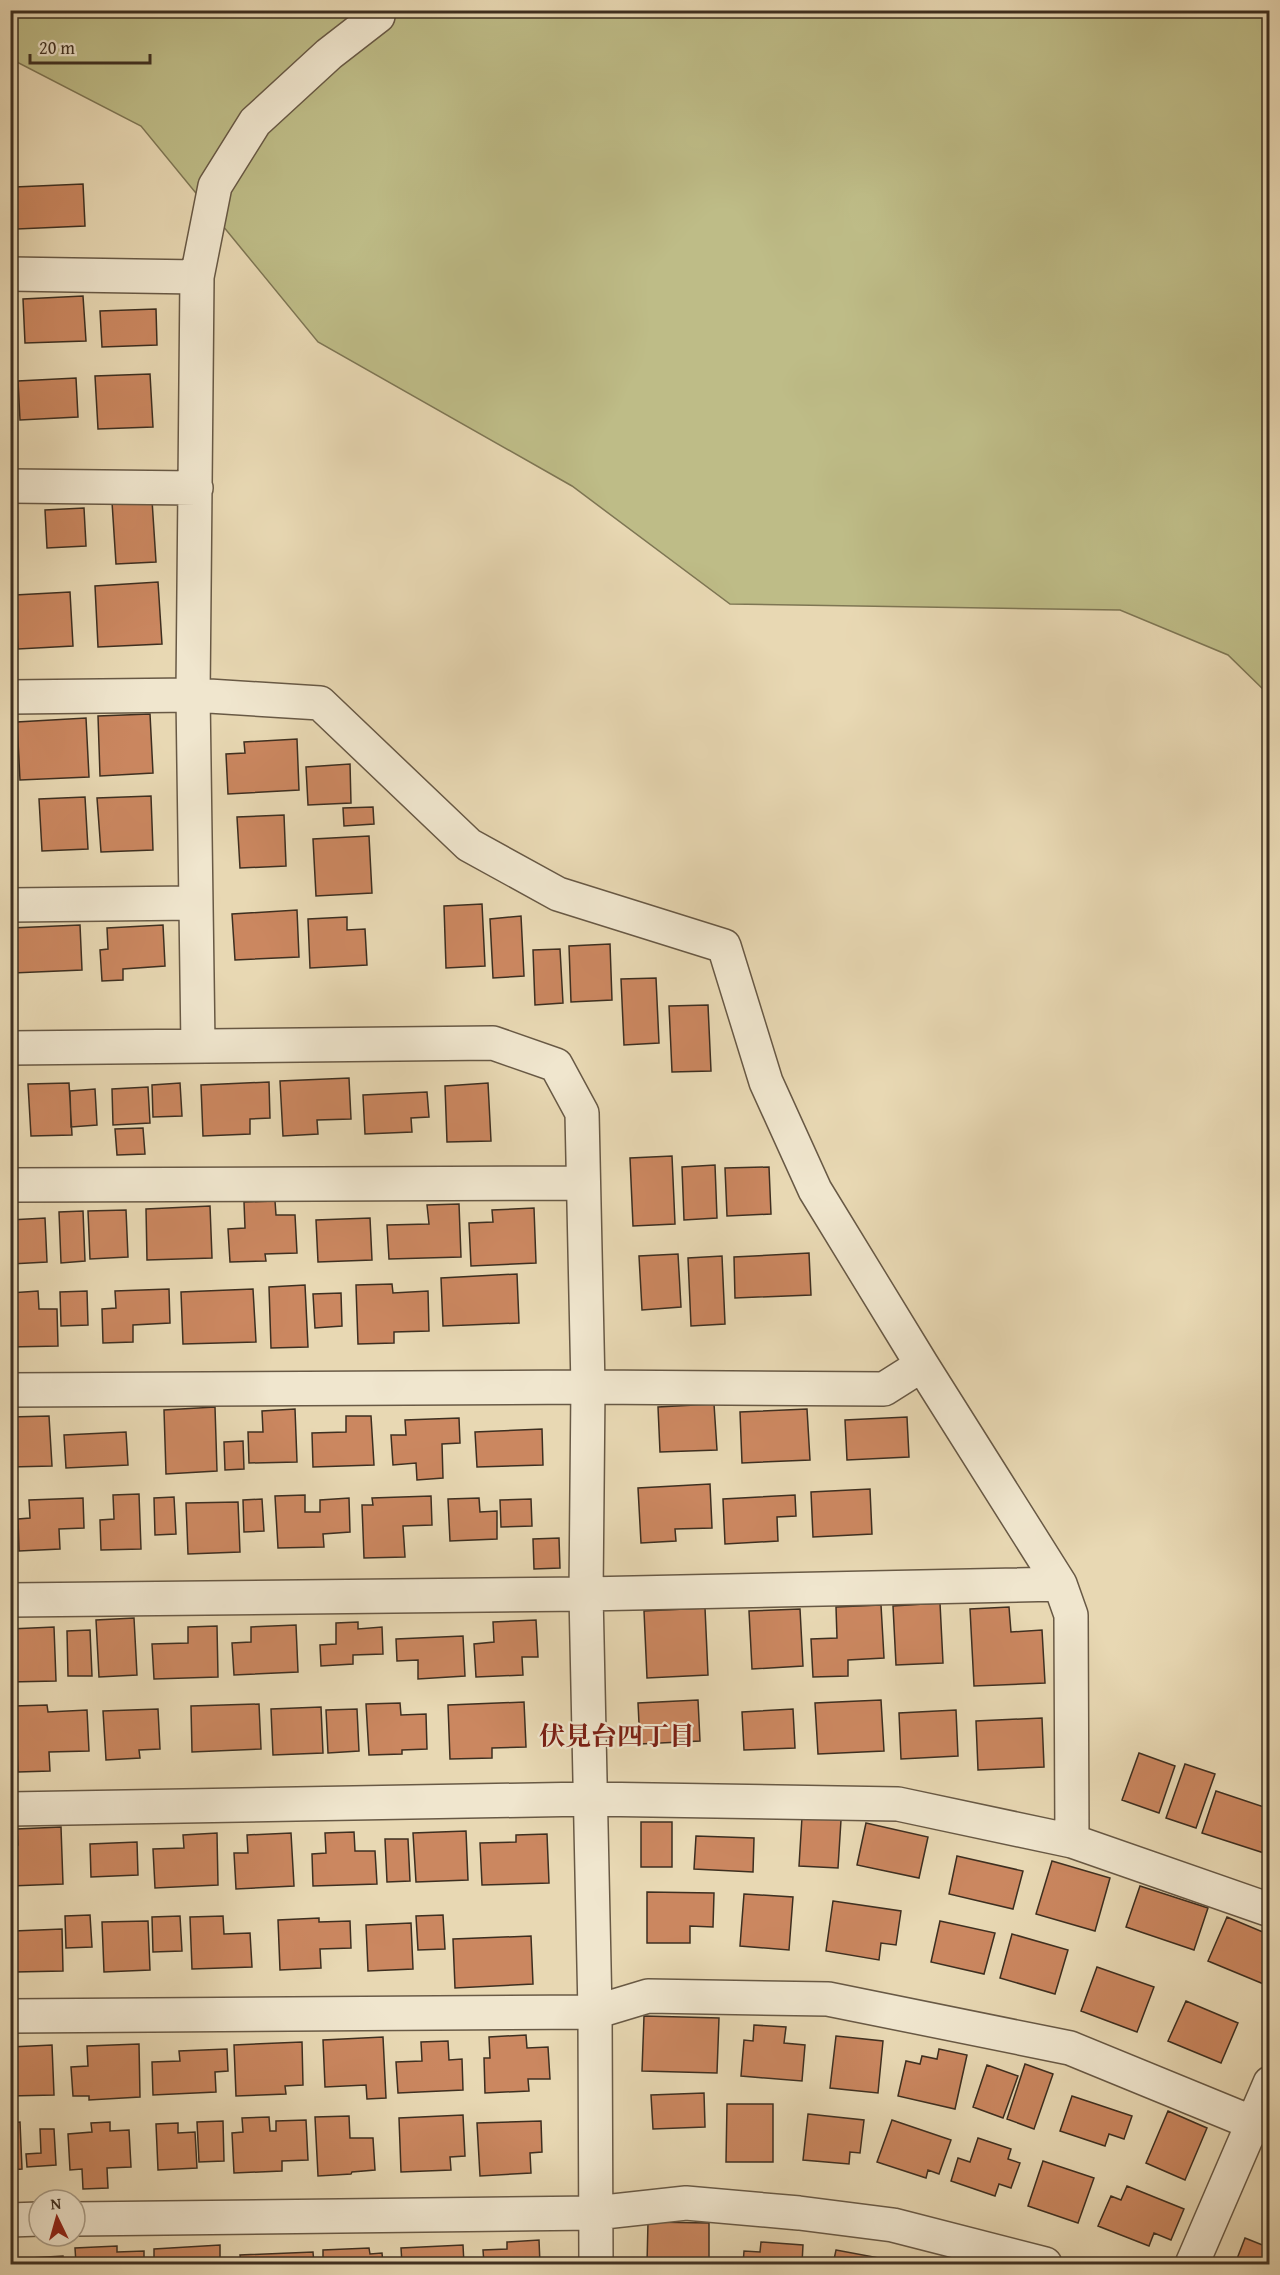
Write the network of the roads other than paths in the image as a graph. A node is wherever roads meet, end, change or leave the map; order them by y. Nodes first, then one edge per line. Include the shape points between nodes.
1 (379, 12) edge
2 (10, 274) edge
3 (197, 277) junction
4 (10, 486) edge
5 (196, 488) junction
6 (193, 695) junction
7 (10, 698) edge
8 (195, 903) junction
9 (10, 904) edge
10 (198, 1046) junction
11 (10, 1048) edge
12 (583, 1183) junction
13 (10, 1185) edge
14 (922, 1365) junction
15 (588, 1386) junction
16 (10, 1390) edge
17 (1060, 1584) junction
18 (586, 1594) junction
19 (10, 1599) edge
20 (589, 1799) junction
21 (10, 1809) edge
22 (1072, 1841) junction
23 (1269, 1910) edge
24 (595, 2013) junction
25 (10, 2016) edge
26 (1269, 2083) edge
27 (1260, 2127) edge
28 (595, 2213) junction
29 (27, 2219) edge
30 (87, 2219) edge
31 (10, 2220) edge
32 (596, 2265) edge
33 (1045, 2265) edge
34 (1192, 2265) edge

1 - 3 street via 255,123 215,186
2 - 3 street
3 - 5 street
4 - 5 street
5 - 6 street
6 - 7 street
6 - 8 street
6 - 14 street via 320,703 469,845 558,894 724,946 766,1082 815,1190
8 - 9 street
8 - 10 street
10 - 11 street
10 - 12 street via 493,1043 556,1065 582,1113
12 - 13 street
12 - 15 street
14 - 15 street via 884,1389
14 - 17 street
15 - 16 street
15 - 18 street
17 - 18 street
17 - 22 street via 1071,1615
18 - 19 street
18 - 20 street
20 - 21 street
20 - 22 street via 898,1804
20 - 24 street
22 - 23 street
24 - 25 street
24 - 27 street via 648,1996 828,2000 1070,2048
24 - 28 street
26 - 27 street
27 - 34 street
28 - 30 street
28 - 32 street
28 - 33 street via 686,2203 799,2213 893,2225
29 - 31 street

